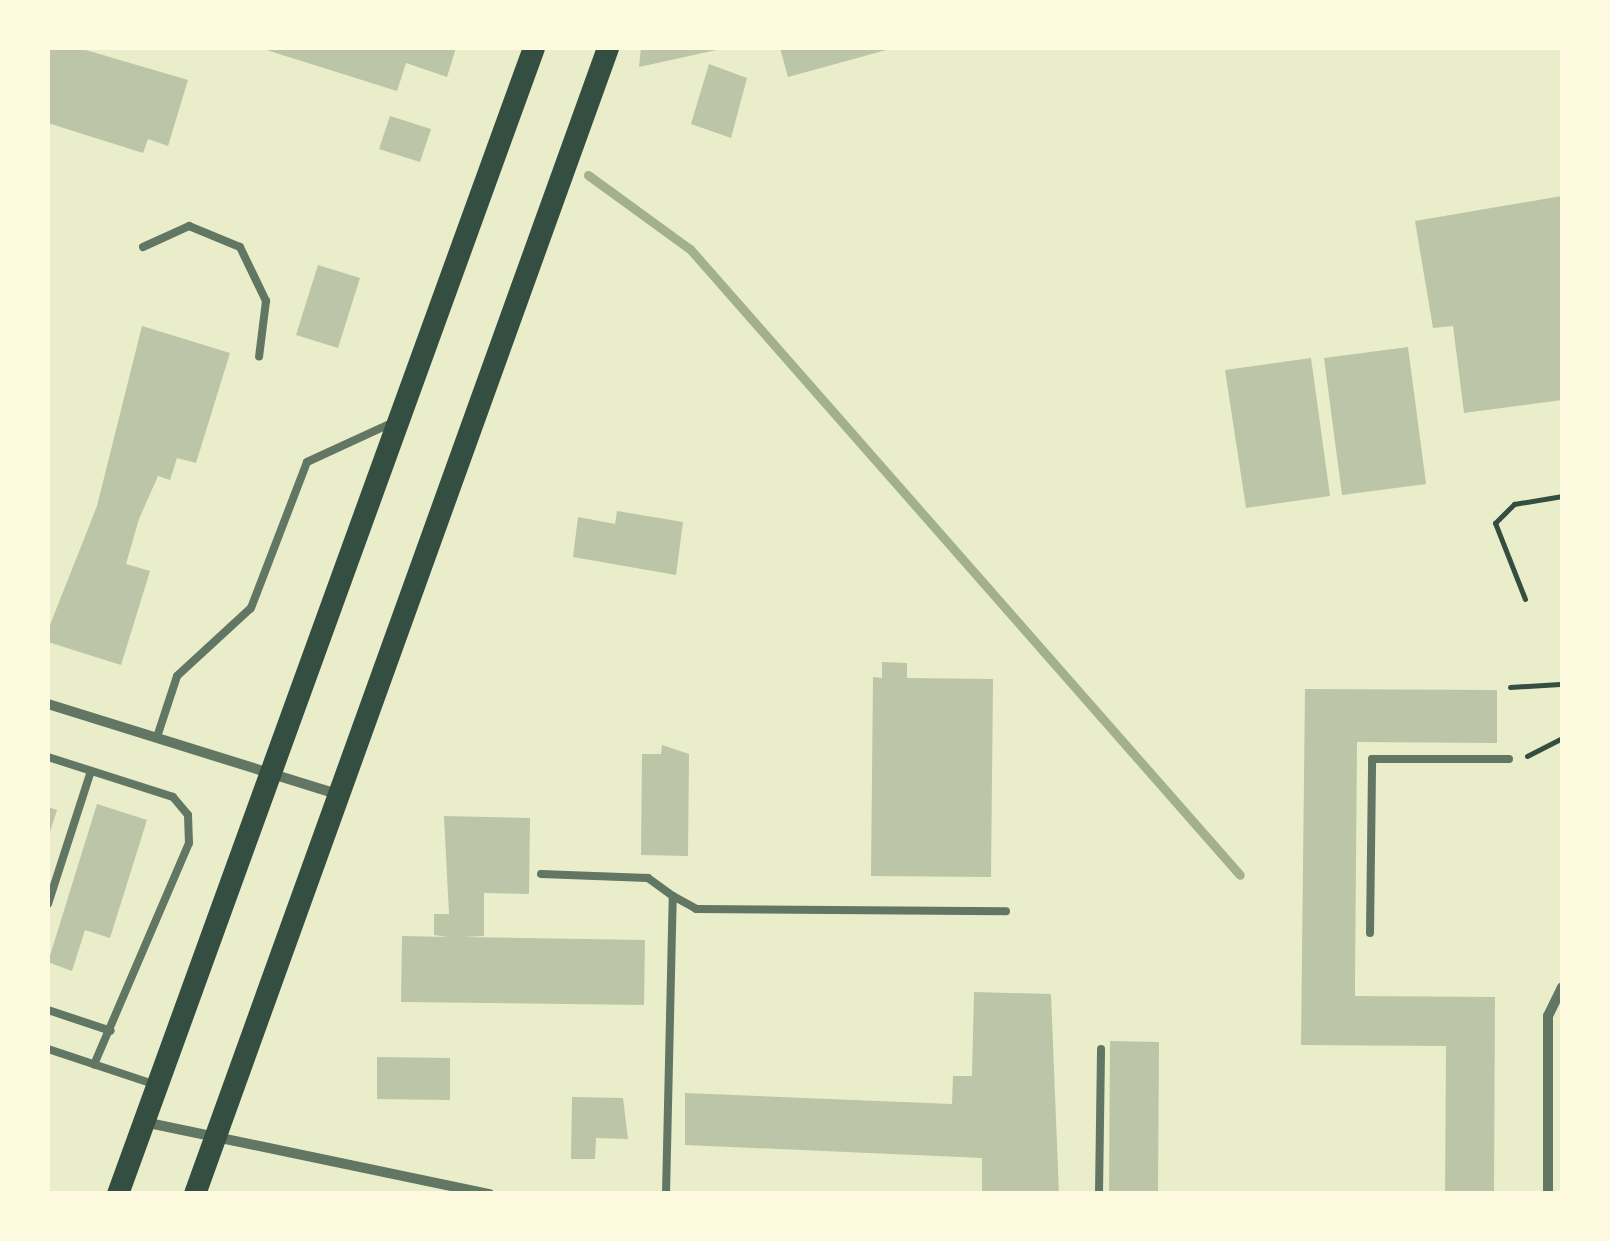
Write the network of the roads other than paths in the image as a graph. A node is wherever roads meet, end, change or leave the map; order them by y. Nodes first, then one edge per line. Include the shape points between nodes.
1 (534, 48) edge
2 (608, 48) edge
3 (143, 247) dead end
4 (259, 357) dead end
5 (398, 420) junction
6 (48, 704) edge
7 (157, 737) junction
8 (48, 758) edge
9 (1509, 759) dead end
10 (90, 771) junction
11 (271, 773) junction
12 (337, 794) junction
13 (541, 874) dead end
14 (672, 896) junction
15 (48, 904) edge
16 (1006, 911) dead end
17 (1370, 933) dead end
18 (1562, 987) edge
19 (48, 1010) edge
20 (110, 1031) junction
21 (1101, 1049) dead end
22 (48, 1050) edge
23 (94, 1065) junction
24 (157, 1086) junction
25 (144, 1122) junction
26 (215, 1137) junction
27 (466, 1191) edge
28 (118, 1194) edge
29 (194, 1194) edge
30 (490, 1194) edge
31 (666, 1194) edge
32 (1099, 1194) edge
33 (1548, 1194) edge

1 - 5 main road
2 - 12 main road
3 - 4 lane via 189,226 240,247 266,300
5 - 7 lane via 307,462 251,608 176,676
5 - 11 main road
6 - 7 street
7 - 11 street
8 - 10 lane
9 - 17 lane via 1372,759
10 - 15 lane
10 - 20 lane via 173,796 188,814 189,843
11 - 12 street
11 - 24 main road
12 - 26 main road
13 - 14 lane via 648,878
14 - 16 lane via 696,909
14 - 31 lane
18 - 33 street via 1548,1016
19 - 20 lane
20 - 23 lane
21 - 32 lane
22 - 23 lane
23 - 24 lane
24 - 25 main road
25 - 26 street
25 - 28 main road
26 - 27 street
26 - 29 main road
27 - 30 street

